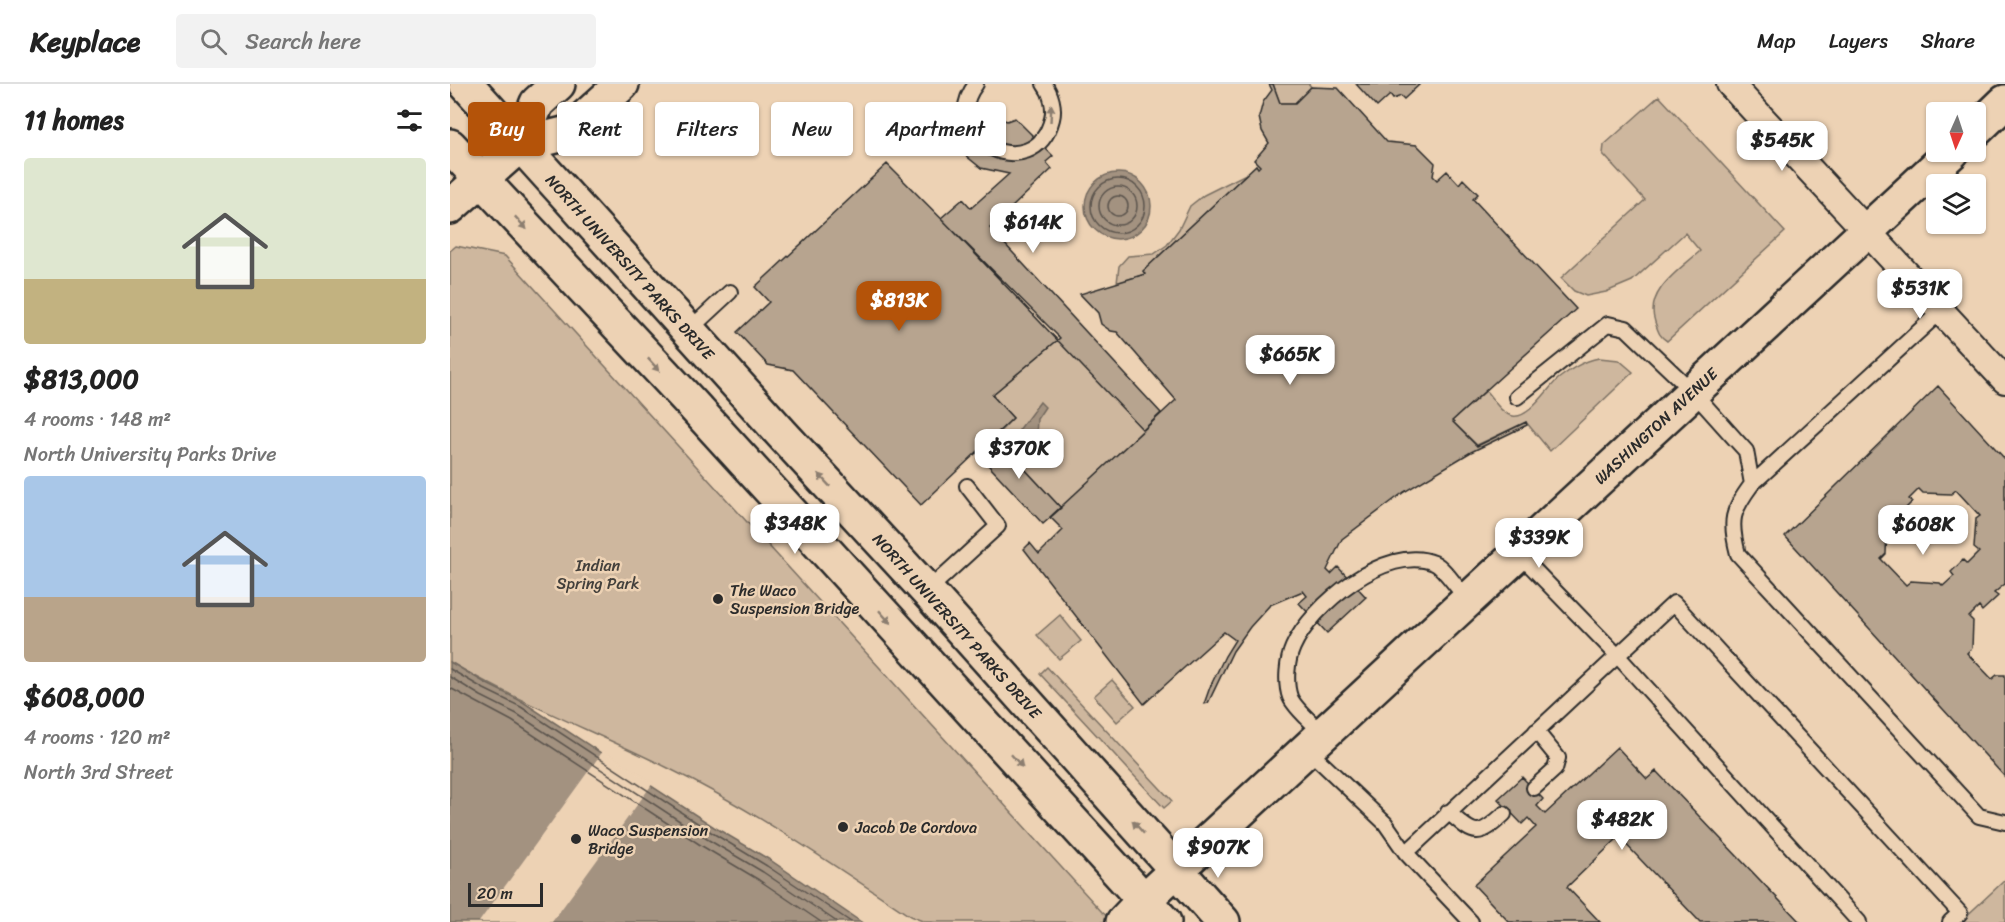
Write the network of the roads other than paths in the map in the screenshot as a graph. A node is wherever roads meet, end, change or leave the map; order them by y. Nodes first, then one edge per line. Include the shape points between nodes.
1 (466, 84) edge
2 (558, 84) edge
3 (622, 84) edge
4 (976, 84) edge
5 (1044, 84) edge
6 (1730, 84) edge
7 (482, 102) edge
8 (538, 102) edge
9 (2005, 102) edge
10 (1986, 120) edge
11 (545, 139) edge
12 (450, 146) edge
13 (508, 156) edge
14 (530, 156) edge
15 (1941, 162) edge
16 (481, 180) junction
17 (450, 207) edge
18 (1866, 231) junction
19 (730, 292) dead end
20 (1941, 311) junction
21 (688, 331) junction
22 (2005, 380) edge
23 (1692, 392) junction
24 (1517, 396) dead end
25 (1752, 484) junction
26 (967, 486) dead end
27 (1519, 554) junction
28 (927, 591) junction
29 (1468, 601) junction
30 (1616, 654) junction
31 (1536, 731) junction
32 (1316, 742) junction
33 (1534, 788) dead end
34 (1448, 812) junction
35 (1504, 814) dead end
36 (2005, 822) edge
37 (1406, 853) junction
38 (1177, 871) junction
39 (1143, 915) edge
40 (1223, 922) edge
41 (1471, 922) edge
42 (1859, 922) edge
43 (1950, 922) edge

1 - 7 main road, NORTH UNIVERSITY PARKS DRIVE
2 - 8 main road
3 - 11 main road via 568,133
4 -> 5 lane via 966,114 970,127 978,140 1002,153 1030,148 1050,128 1052,100
6 - 18 street
9 - 10 main road
12 - 16 main road
13 - 16 main road
14 - 21 main road, NORTH UNIVERSITY PARKS DRIVE
15 - 18 main road, WASHINGTON AVENUE
16 - 17 main road
16 -> 39 main road via 698,412
18 - 20 street
18 - 23 main road, WASHINGTON AVENUE
19 - 21 lane
20 - 22 street
20 - 25 lane
28 -> 21 main road, NORTH UNIVERSITY PARKS DRIVE
23 - 24 lane via 1626,328 1608,324
23 - 25 lane via 1746,451
23 - 27 main road, WASHINGTON AVENUE
25 - 36 lane via 1735,506 1733,534 1738,554 1980,816
26 - 28 lane via 998,526
27 - 29 main road, WASHINGTON AVENUE
27 - 30 lane
38 -> 28 main road, NORTH UNIVERSITY PARKS DRIVE
29 - 32 main road, WASHINGTON AVENUE
29 - 32 lane via 1436,564 1418,561 1376,569 1332,598 1293,647 1288,674 1290,699
30 - 31 lane
30 - 42 lane
30 - 43 lane via 1674,603 1960,913
31 - 33 lane via 1558,758 1556,769
31 - 34 lane
32 - 37 lane
32 - 38 main road, WASHINGTON AVENUE
34 - 35 lane via 1476,832 1487,830
34 - 37 lane
37 - 41 lane
38 - 39 main road, WASHINGTON AVENUE
38 - 40 main road, NORTH UNIVERSITY PARKS DRIVE

